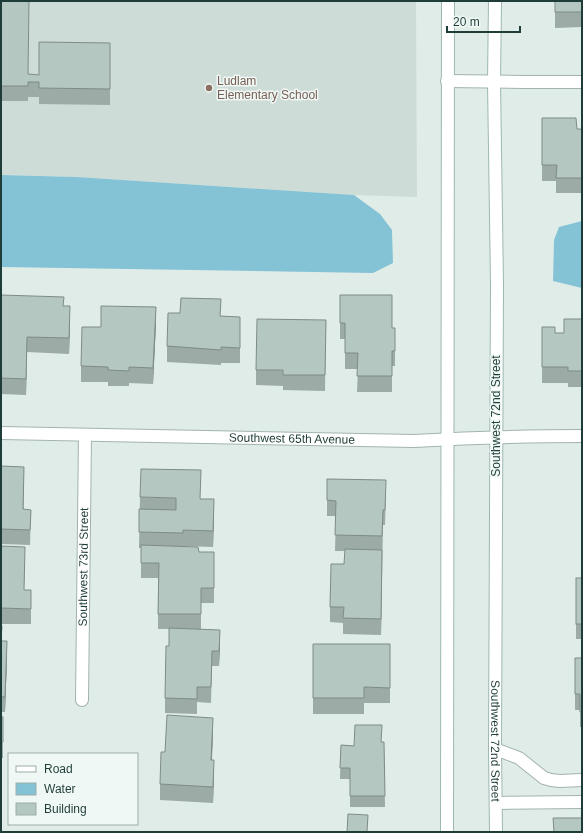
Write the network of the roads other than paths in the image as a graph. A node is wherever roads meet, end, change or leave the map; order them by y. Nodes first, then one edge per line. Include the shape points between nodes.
1 (448, 1) edge
2 (495, 1) edge
3 (447, 81) junction
4 (494, 82) junction
5 (582, 82) edge
6 (1, 433) edge
7 (85, 435) junction
8 (582, 436) edge
9 (496, 437) junction
10 (448, 439) junction
11 (82, 700) dead end
12 (495, 749) junction
13 (582, 780) edge
14 (582, 802) edge
15 (496, 803) junction
16 (447, 832) edge
17 (496, 832) edge

1 - 3 main road
2 - 4 main road, Southwest 72nd Street
3 - 4 main road
3 - 10 main road
4 - 5 main road
4 - 9 main road, Southwest 72nd Street
6 - 7 main road, Southwest 65th Avenue
7 - 10 main road, Southwest 65th Avenue via 414,441
7 - 11 main road, Southwest 73rd Street
8 - 9 main road, Southwest 65th Avenue
9 - 10 main road, Southwest 65th Avenue
9 - 12 main road, Southwest 72nd Street
10 - 16 main road
12 - 13 main road via 519,758 544,778 560,781
12 - 15 main road, Southwest 72nd Street
14 - 15 main road
15 - 17 main road, Southwest 72nd Street

